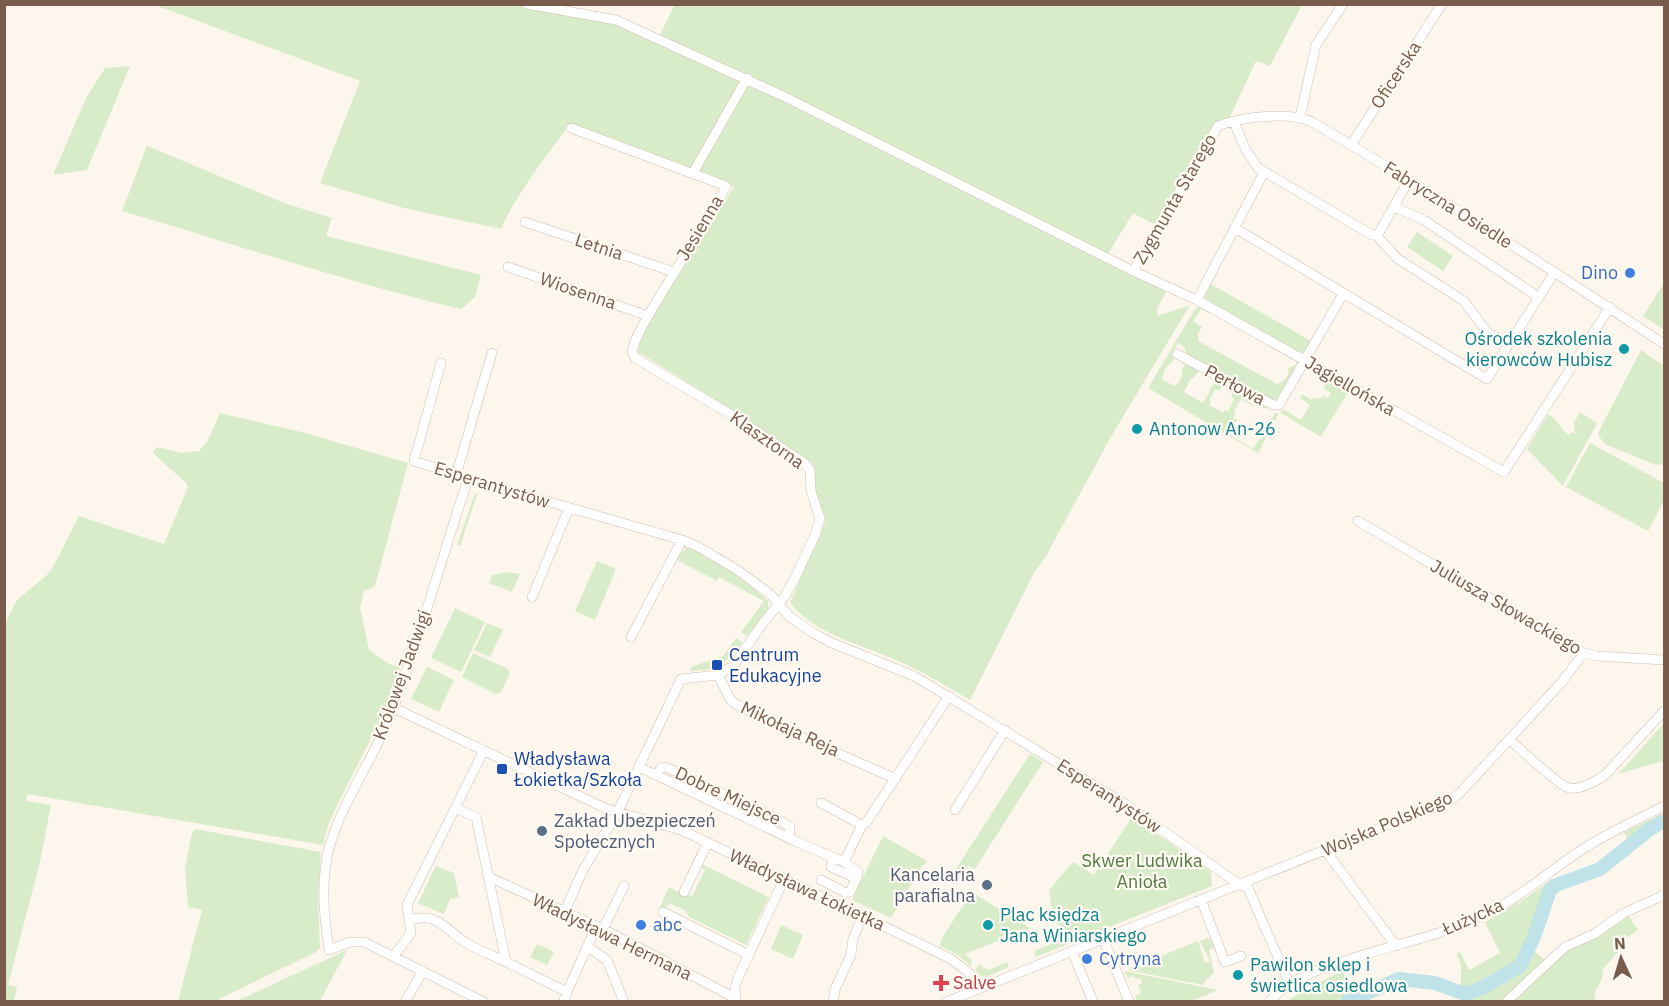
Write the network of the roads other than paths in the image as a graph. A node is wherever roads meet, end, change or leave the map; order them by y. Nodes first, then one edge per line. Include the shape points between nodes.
1 (527, 4) edge
2 (1343, 4) edge
3 (1442, 4) edge
4 (747, 78) junction
5 (1300, 117) junction
6 (1234, 122) junction
7 (571, 128) dead end
8 (1216, 128) joint
9 (1351, 145) junction
10 (1264, 172) junction
11 (693, 173) junction
12 (1409, 180) junction
13 (1394, 207) junction
14 (525, 222) dead end
15 (1235, 228) junction
16 (1376, 235) junction
17 (508, 267) dead end
18 (1133, 271) junction
19 (674, 272) junction
20 (1555, 272) junction
21 (1343, 294) junction
22 (1538, 297) junction
23 (1197, 300) junction
24 (1610, 307) junction
25 (648, 316) junction
26 (1509, 344) junction
27 (1665, 344) edge
28 (632, 352) joint
29 (492, 353) dead end
30 (1177, 354) dead end
31 (1305, 360) junction
32 (441, 363) dead end
33 (456, 475) junction
34 (468, 479) junction
35 (569, 508) junction
36 (1358, 521) dead end
37 (682, 540) junction
38 (532, 597) dead end
39 (779, 604) junction
40 (631, 637) dead end
41 (1584, 653) junction
42 (1665, 660) edge
43 (718, 675) junction
44 (949, 696) junction
45 (394, 708) junction
46 (1665, 711) edge
47 (1005, 730) junction
48 (1509, 739) junction
49 (484, 750) junction
50 (639, 767) junction
51 (896, 779) junction
52 (821, 803) dead end
53 (1665, 806) edge
54 (455, 808) junction
55 (955, 810) dead end
56 (617, 813) junction
57 (864, 824) junction
58 (708, 842) junction
59 (1325, 850) junction
60 (833, 859) junction
61 (844, 862) junction
62 (851, 876) dead end
63 (489, 877) junction
64 (784, 879) junction
65 (821, 880) dead end
66 (1240, 885) junction
67 (624, 886) dead end
68 (684, 892) dead end
69 (1665, 895) edge
70 (1201, 899) junction
71 (663, 912) dead end
72 (564, 913) junction
73 (863, 916) junction
74 (411, 920) junction
75 (600, 928) junction
76 (1103, 938) junction
77 (588, 946) junction
78 (1396, 946) junction
79 (1072, 951) junction
80 (749, 955) junction
81 (394, 956) junction
82 (1241, 956) dead end
83 (506, 962) junction
84 (423, 971) junction
85 (1289, 983) junction
86 (974, 990) junction
87 (567, 992) junction
88 (736, 1000) edge
89 (405, 1002) edge
90 (484, 1002) edge
91 (563, 1002) edge
92 (624, 1002) edge
93 (833, 1002) edge
94 (946, 1002) edge
95 (974, 1002) edge
96 (1093, 1002) edge
97 (1129, 1002) edge
98 (1269, 1002) edge
99 (1506, 1002) edge

1 - 4 street, Jagiellońska via 616,20
2 - 5 street via 1316,45
3 - 9 street, Oficerska
4 - 11 street
4 - 18 street, Jagiellońska
5 - 6 street, Fabryczna Osiedle
5 - 9 street, Fabryczna Osiedle
6 - 8 street, Fabryczna Osiedle
6 - 10 street via 1253,162
7 - 11 street, Jesienna
8 - 18 street, Zygmunta Starego
9 - 12 street, Fabryczna Osiedle
10 - 15 street
10 - 16 street
11 - 19 street, Jesienna via 726,186
12 - 13 street
12 - 20 street, Fabryczna Osiedle
13 - 16 street
13 - 22 street via 1424,220
14 - 19 street, Letnia
15 - 21 street
15 - 23 street
16 - 26 street via 1398,259 1464,301 1487,332
17 - 25 street, Wiosenna
18 - 23 street, Jagiellońska
19 - 25 street, Jesienna
20 - 22 street
20 - 24 street, Fabryczna Osiedle
21 - 26 street via 1487,379
21 - 31 street
22 - 26 street
23 - 31 street, Jagiellońska
24 - 27 street, Fabryczna Osiedle
24 - 31 street, Jagiellońska via 1504,472
25 - 28 street, Jesienna
28 - 39 street, Klasztorna via 635,358 808,466 819,522
29 - 33 street
30 - 31 street, Perłowa via 1276,406
32 - 33 street, Esperantystów via 414,461
33 - 34 street, Esperantystów
34 - 35 street, Esperantystów
34 - 45 street, Królowej Jadwigi
35 - 37 street, Esperantystów
35 - 38 street, Esperantystów
36 - 41 street, Juliusza Słowackiego
37 - 39 street, Esperantystów via 720,559
37 - 40 street
39 - 43 street via 734,665
39 - 44 street, Esperantystów via 789,616 832,643 914,676
41 - 42 street, Juliusza Słowackiego
41 - 48 street, Wojska Polskiego
43 - 50 street via 681,679
43 - 51 street, Mikołaja Reja via 734,703
44 - 47 street, Esperantystów
44 - 51 street
45 - 49 street, Władysława Łokietka
45 - 81 street, Królowej Jadwigi via 330,843 325,876 329,950 357,941
46 - 48 street via 1605,775 1572,788 1561,784
47 - 55 street
47 - 66 street, Esperantystów via 1125,804
48 - 59 street, Wojska Polskiego via 1452,799
49 - 54 street
49 - 56 street, Władysława Łokietka
50 - 56 street
50 - 60 street, Dobre Miejsce
51 - 57 street
52 - 57 street
53 - 78 street, Łużycka via 1603,836 1515,898 1482,916
54 - 63 street via 476,817
54 - 74 street via 407,905
56 - 58 street, Władysława Łokietka via 669,826
56 - 72 street
57 - 61 street
58 - 64 street, Władysława Łokietka
58 - 68 street
59 - 66 street, Wojska Polskiego
59 - 78 street
60 - 61 street, Dobre Miejsce
60 - 62 street via 831,867
61 - 65 street via 858,872 850,892
63 - 72 street, Władysława Hermana
63 - 83 street
64 - 73 street, Władysława Łokietka
64 - 80 street
66 - 70 street, Wojska Polskiego
66 - 85 street, Esperantystów via 1250,890
67 - 75 street
69 - 99 street via 1565,947
70 - 76 street, Wojska Polskiego
70 - 82 street via 1225,962
71 - 80 street
72 - 75 street, Władysława Hermana
73 - 86 street, Władysława Łokietka via 951,959 968,972
73 - 93 street
74 - 81 street via 411,933
74 - 83 street via 427,917 448,926 454,936
75 - 77 street
75 - 88 street, Władysława Hermana
76 - 79 street, Wojska Polskiego
76 - 97 street
77 - 87 street
77 - 92 street via 607,960
78 - 85 street, Łużycka via 1336,963
79 - 86 street, Wojska Polskiego
79 - 96 street
80 - 88 street via 738,978
81 - 84 street
83 - 87 street
84 - 89 street
84 - 90 street
85 - 98 street, Łużycka
86 - 94 street, Wojska Polskiego
86 - 95 street, Władysława Łokietka
87 - 91 street

